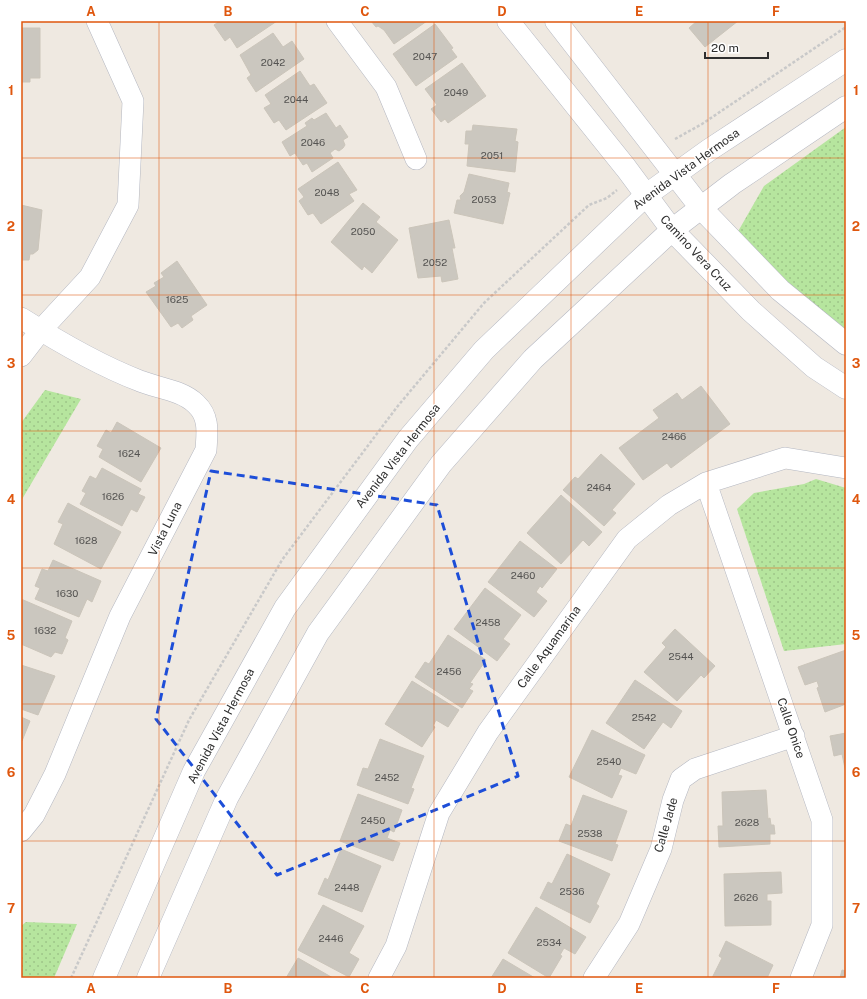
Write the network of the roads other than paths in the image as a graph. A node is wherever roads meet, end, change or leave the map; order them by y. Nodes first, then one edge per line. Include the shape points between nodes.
1 (97, 21) edge
2 (337, 21) edge
3 (508, 21) edge
4 (556, 21) edge
5 (846, 60) edge
6 (846, 107) edge
7 (416, 158) dead end
8 (675, 174) junction
9 (645, 196) junction
10 (701, 208) junction
11 (672, 230) junction
12 (21, 318) edge
13 (41, 330) junction
14 (846, 344) edge
15 (21, 356) edge
16 (846, 388) edge
17 (846, 468) edge
18 (706, 483) junction
19 (794, 736) junction
20 (21, 831) edge
21 (104, 978) edge
22 (148, 978) edge
23 (379, 978) edge
24 (594, 978) edge
25 (802, 978) edge

1 - 13 street via 133,101 128,204 90,277
2 - 7 street via 386,87
3 - 9 main road, Camino Vera Cruz via 626,168
4 - 8 main road
5 - 8 main road, Avenida Vista Hermosa
6 - 10 main road
8 - 9 main road, Avenida Vista Hermosa
8 - 10 main road
9 - 11 main road, Camino Vera Cruz
9 - 21 main road, Avenida Vista Hermosa via 484,350 408,439 285,608 194,771
10 - 11 main road
10 - 14 main road via 780,290
11 - 16 main road, Camino Vera Cruz via 751,311 814,366
11 - 22 main road via 522,371 441,464 318,633 227,798
12 - 13 street, Vista Luna
13 - 15 street
13 - 20 street, Vista Luna via 96,361 181,395 197,404 208,424 206,450 120,616 55,774 34,814
17 - 18 street, Calle Aquamarina via 785,458
18 - 19 street, Calle Onice
18 - 23 street, Calle Aquamarina via 669,505 627,539 488,732 439,813 396,946
19 - 24 street, Calle Jade via 695,769 681,779 661,849 629,924
19 - 25 street, Calle Onice via 822,820 822,925

